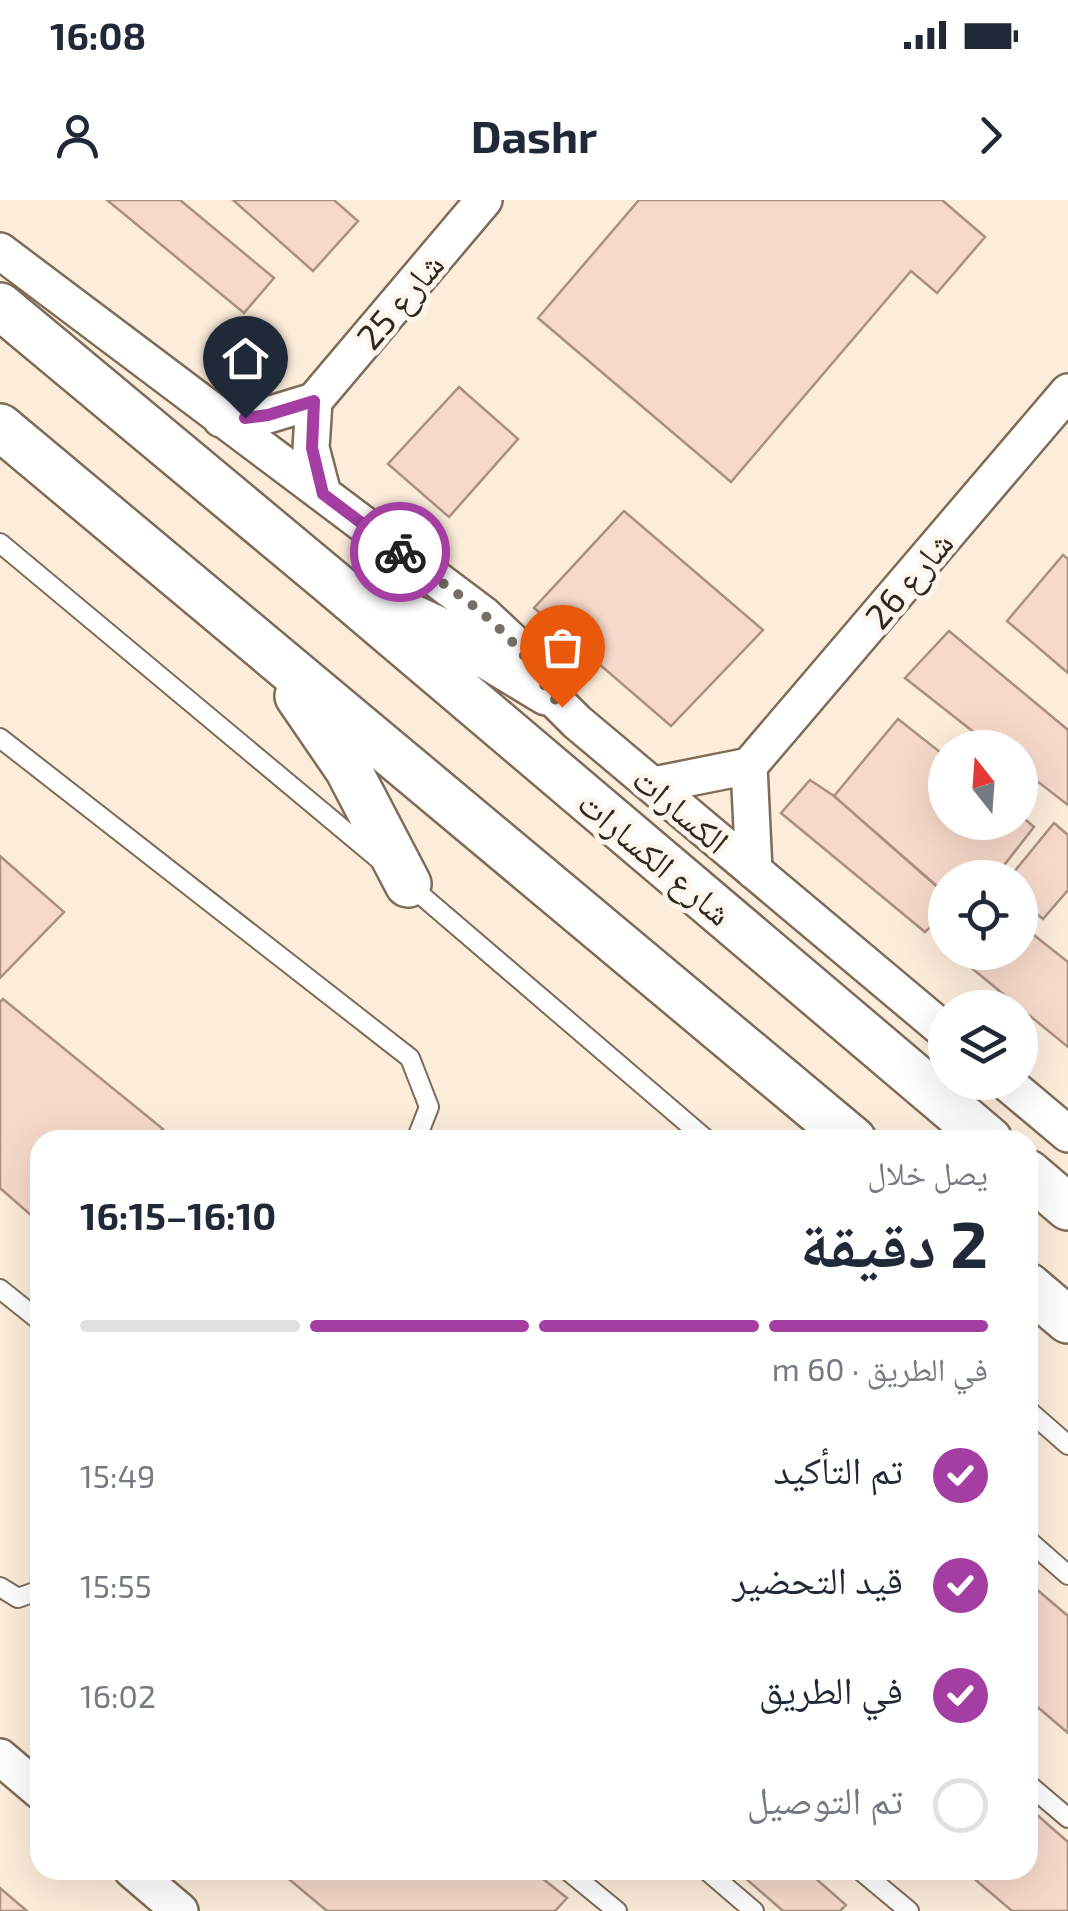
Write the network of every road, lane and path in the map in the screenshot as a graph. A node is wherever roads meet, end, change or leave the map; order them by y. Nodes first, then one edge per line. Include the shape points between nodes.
1 (484, 200) edge
2 (0, 251) edge
3 (0, 306) edge
4 (1068, 392) edge
5 (314, 401) junction
6 (221, 419) junction
7 (0, 427) edge
8 (323, 494) junction
9 (0, 543) edge
10 (330, 581) junction
11 (262, 646) junction
12 (547, 692) junction
13 (0, 738) edge
14 (748, 766) junction
15 (654, 785) junction
16 (754, 871) junction
17 (408, 884) junction
18 (928, 1017) edge
19 (1027, 1100) edge
20 (420, 1130) edge
21 (695, 1130) edge
22 (841, 1130) edge
23 (977, 1130) edge
24 (1068, 1134) edge
25 (1038, 1181) edge
26 (1068, 1207) edge
27 (0, 1289) edge
28 (1038, 1294) edge
29 (30, 1313) edge
30 (1068, 1320) edge
31 (1038, 1418) edge
32 (1068, 1444) edge
33 (1038, 1548) edge
34 (1068, 1574) edge
35 (0, 1587) edge
36 (30, 1594) edge
37 (0, 1757) edge
38 (30, 1783) edge
39 (1038, 1792) edge
40 (1068, 1818) edge
41 (144, 1880) edge
42 (579, 1880) edge
43 (718, 1880) edge
44 (872, 1880) edge
45 (180, 1911) edge
46 (617, 1911) edge
47 (754, 1911) edge
48 (909, 1911) edge

1 - 5 street, شارع 25
2 - 6 street, الكسارات
3 - 10 street, شارع الكسارات
4 - 14 street, شارع 26
5 - 6 street via 268,415
5 - 8 street via 312,448
6 - 8 street, الكسارات
7 - 11 street
8 - 12 street, الكسارات via 484,616 516,645
9 - 17 lane
10 - 12 street via 435,627
10 - 23 street, شارع الكسارات
11 - 17 street via 348,769
11 - 22 street
12 - 15 street, الكسارات
13 - 20 lane via 410,1058 429,1107
14 - 15 street
14 - 16 street
15 - 16 street, الكسارات
16 - 18 street, الكسارات
17 - 21 lane
19 - 24 street
25 - 26 street
27 - 29 lane
28 - 30 street
31 - 32 lane
33 - 34 lane
35 - 36 lane via 18,1598
37 - 38 street
39 - 40 lane
41 - 45 street
42 - 46 lane
43 - 47 lane
44 - 48 lane

